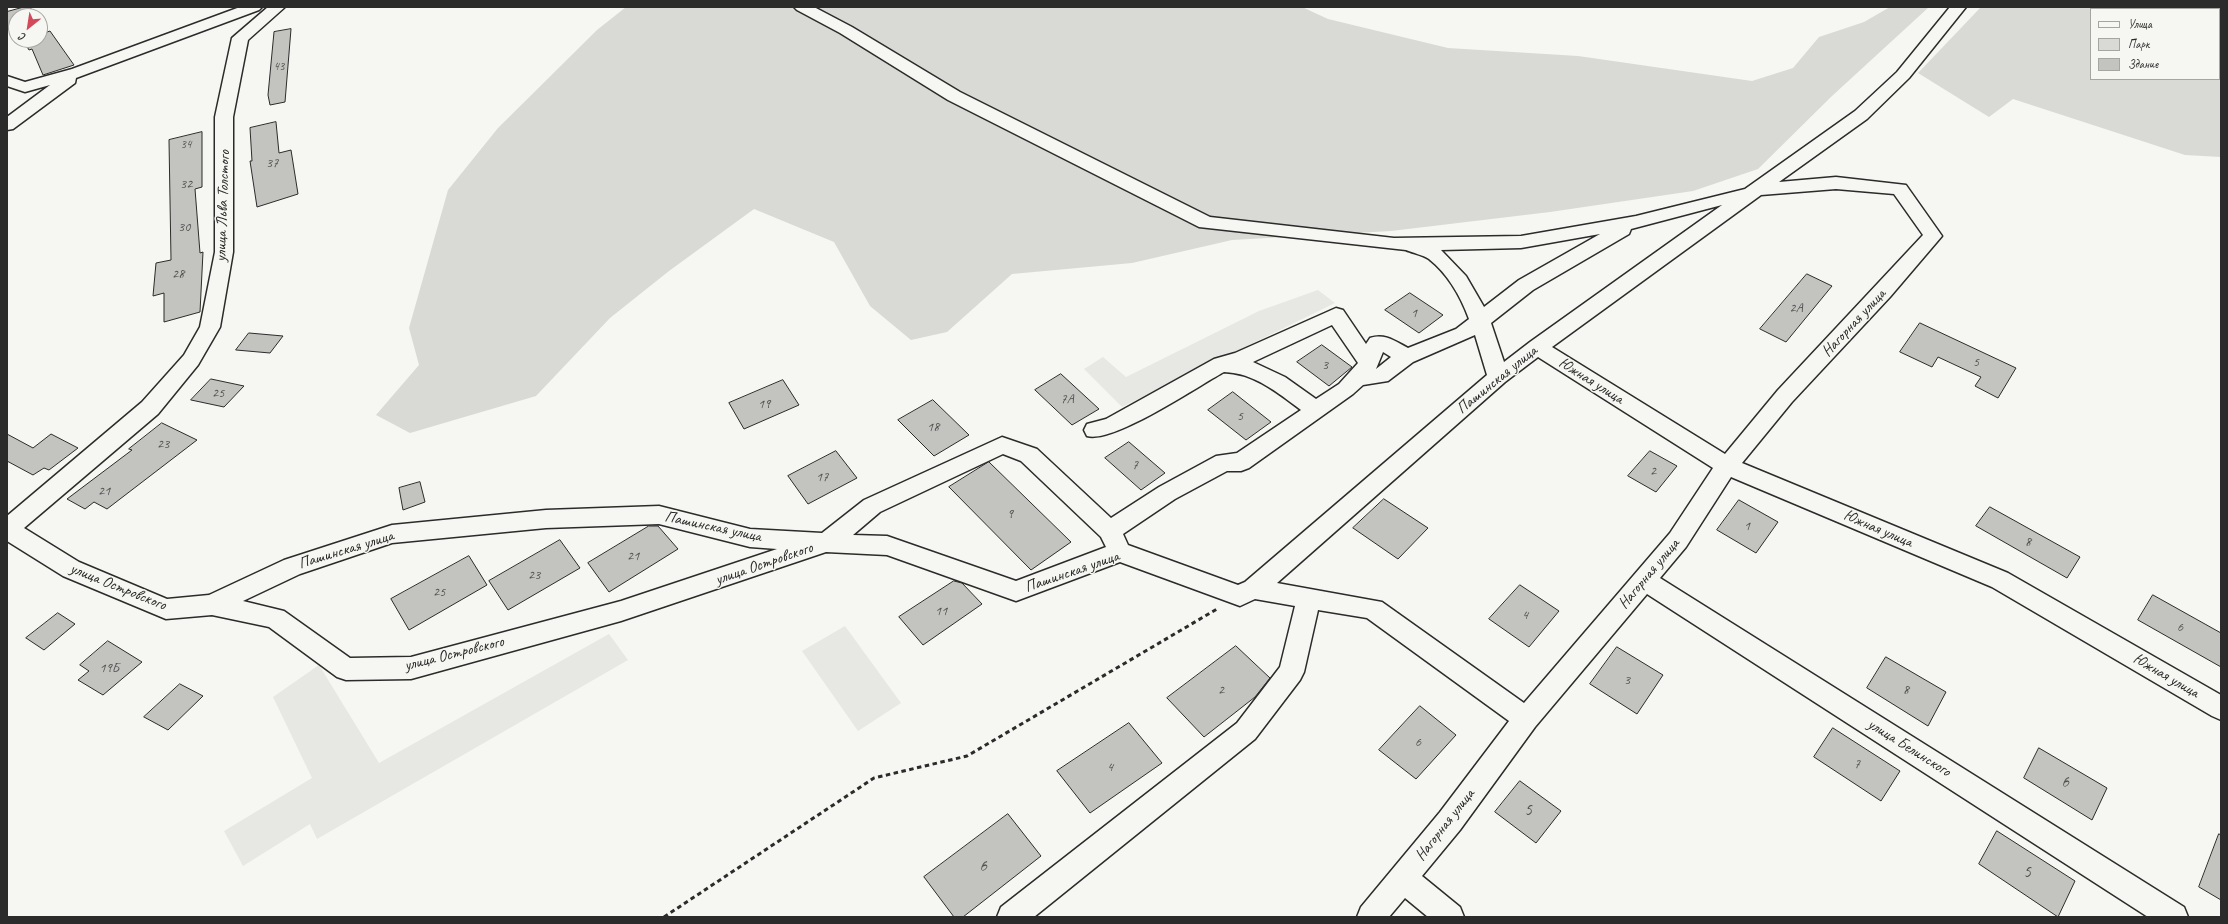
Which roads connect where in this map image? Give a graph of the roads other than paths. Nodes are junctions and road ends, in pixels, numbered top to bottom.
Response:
1 (254, 7) edge
2 (277, 7) edge
3 (802, 7) edge
4 (1958, 7) edge
5 (78, 72) junction
6 (7, 81) edge
7 (7, 126) edge
8 (1756, 190) junction
9 (1636, 222) junction
10 (1408, 244) junction
11 (1481, 320) junction
12 (1537, 347) junction
13 (1406, 357) junction
14 (1221, 364) junction
15 (1363, 371) junction
16 (1498, 377) junction
17 (1316, 410) junction
18 (1095, 430) dead end
19 (1727, 466) junction
20 (7, 529) edge
21 (1110, 531) junction
22 (827, 542) junction
23 (1120, 552) junction
24 (1644, 580) junction
25 (1246, 592) junction
26 (1309, 598) junction
27 (212, 605) junction
28 (2221, 708) edge
29 (1526, 719) junction
30 (1403, 878) junction
31 (1011, 917) edge
32 (1371, 917) edge
33 (1450, 917) edge
34 (2174, 917) edge

1 - 5 street
2 - 20 street, улица Льва Толстого
3 - 10 street
4 - 8 street, Пашинская улица
5 - 6 street
5 - 7 street
8 - 9 street
8 - 12 street, Пашинская улица
8 - 19 street, Нагорная улица
9 - 10 street
9 - 11 street
10 - 11 street
11 - 13 street
11 - 16 street
12 - 16 street, Пашинская улица
12 - 19 street, Южная улица
13 - 15 street
13 - 15 street
14 - 15 street
14 - 17 street
14 - 18 street
15 - 17 street
16 - 25 street, Пашинская улица
17 - 21 street
19 - 24 street, Нагорная улица
19 - 28 street, Южная улица
20 - 27 street, улица Островского
21 - 22 street
21 - 23 street
22 - 23 street, Пашинская улица
22 - 27 street, Пашинская улица
22 - 27 street, улица Островского
23 - 25 street, Пашинская улица
24 - 29 street, Нагорная улица
24 - 34 street, улица Белинского
25 - 26 street, Пашинская улица
26 - 29 street, Пашинская улица
26 - 31 street
29 - 30 street, Нагорная улица
30 - 32 street, Нагорная улица
30 - 33 street

